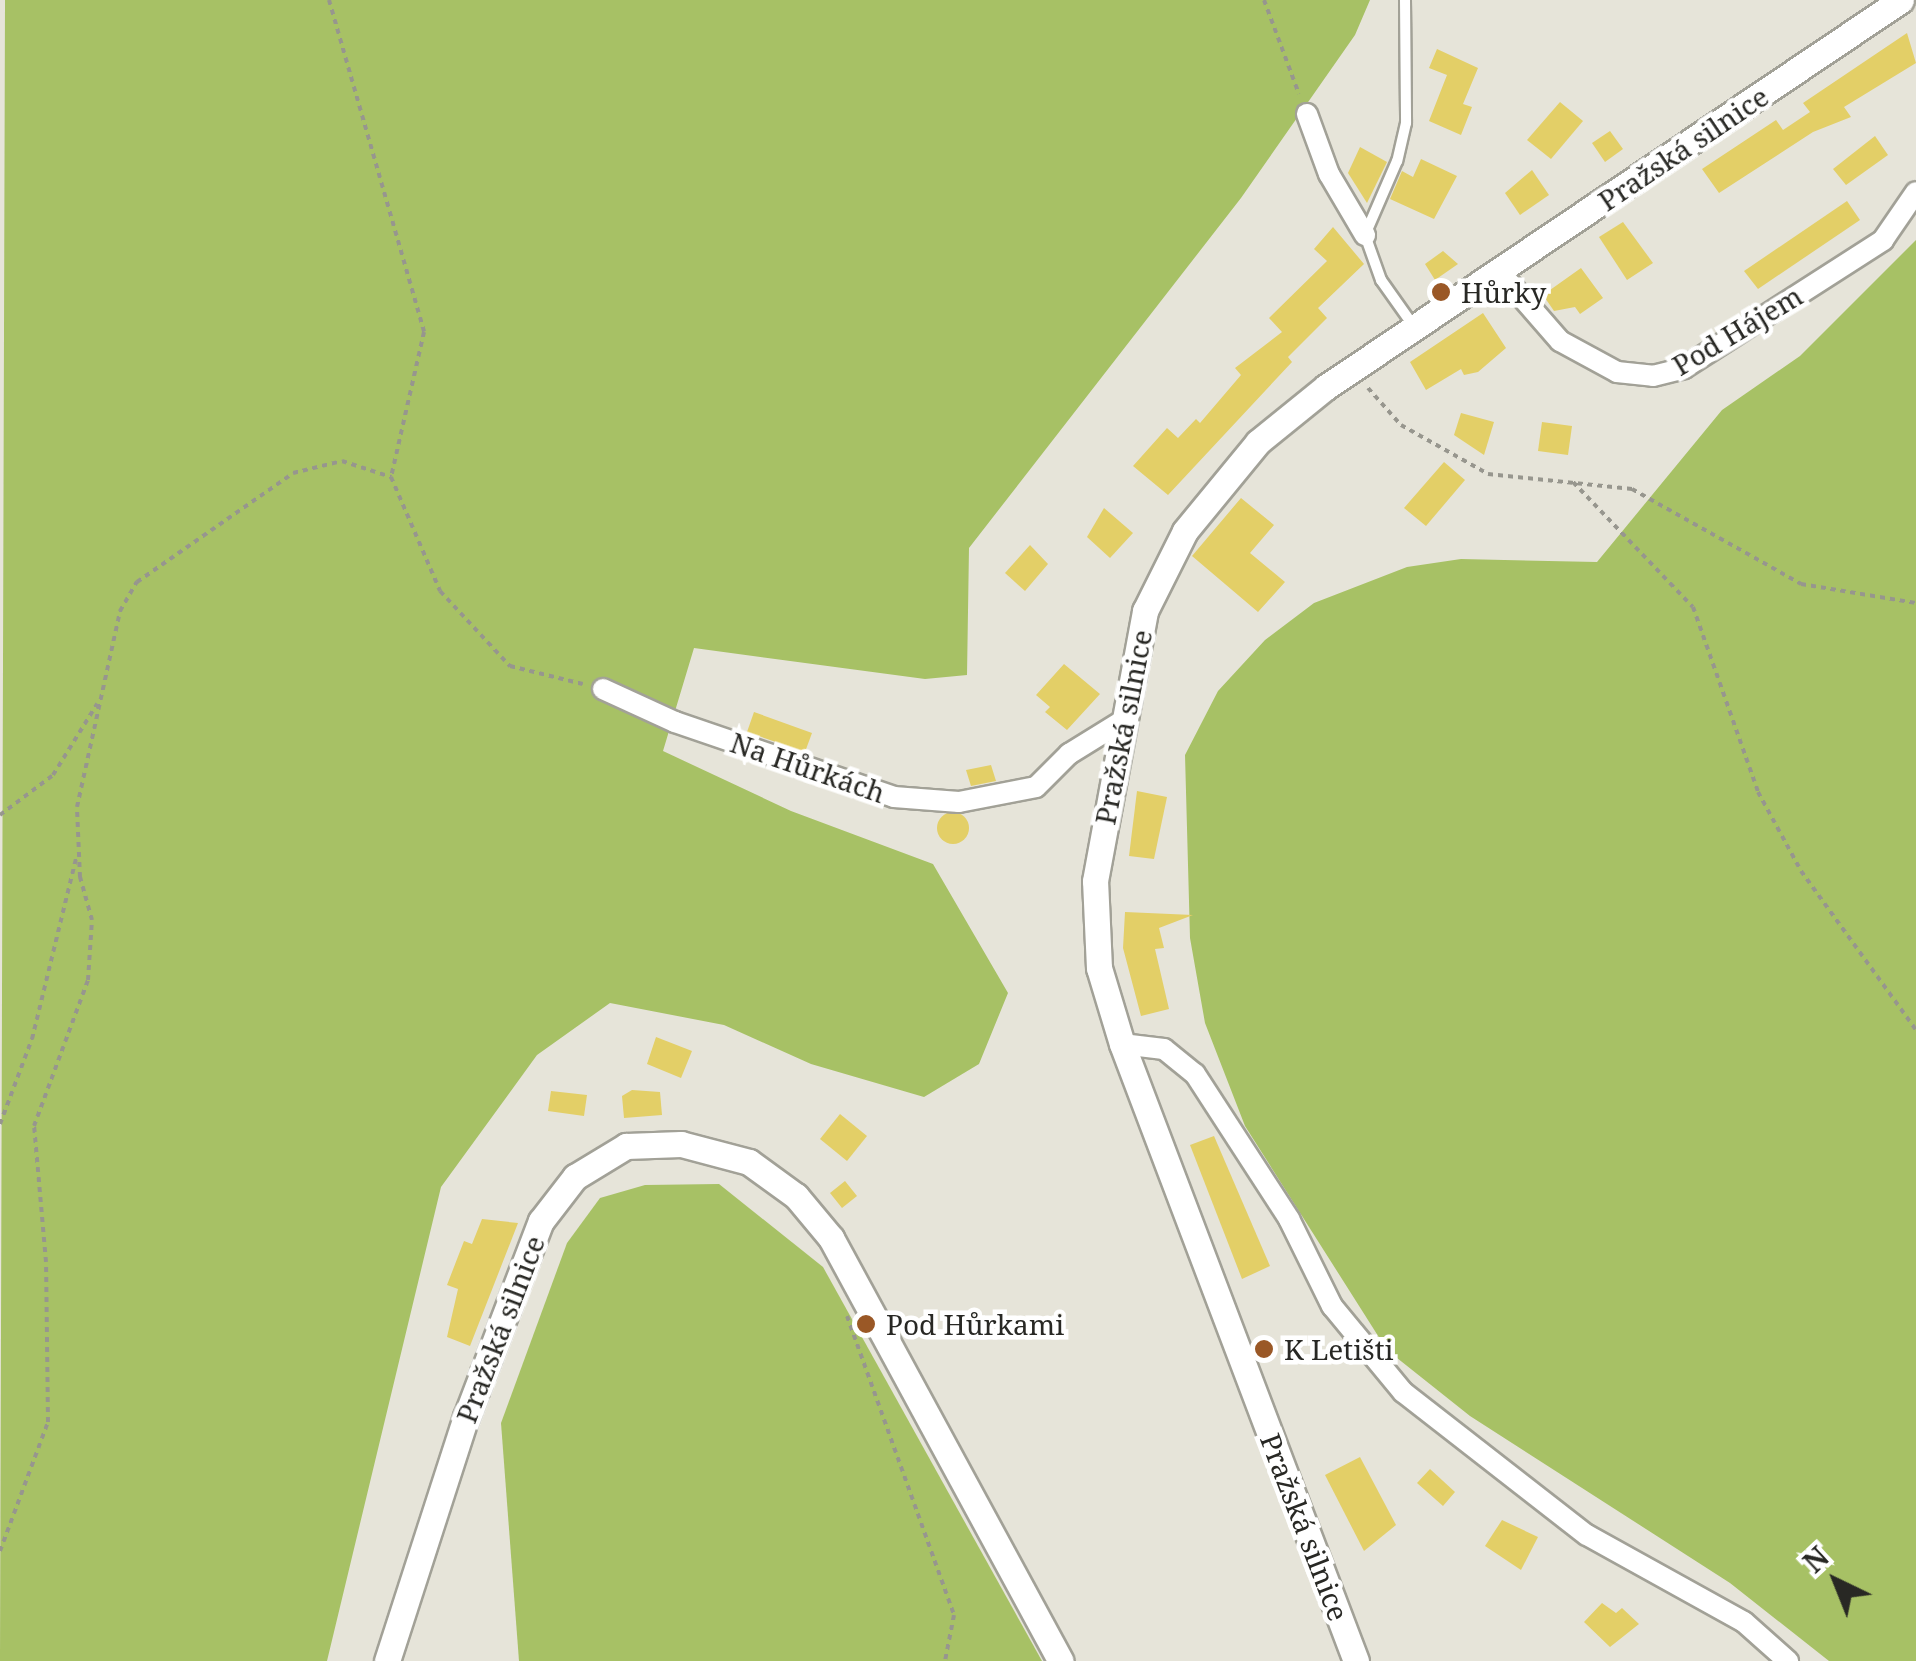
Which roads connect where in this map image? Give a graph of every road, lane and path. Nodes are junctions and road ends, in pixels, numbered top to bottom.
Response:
1 (328, 0) edge
2 (1264, 0) edge
3 (1405, 0) edge
4 (1901, 0) edge
5 (1306, 114) joint
6 (1916, 192) edge
7 (1366, 235) junction
8 (1499, 271) junction
9 (1415, 328) junction
10 (1352, 370) junction
11 (391, 476) junction
12 (1574, 482) junction
13 (1916, 603) edge
14 (603, 689) joint
15 (101, 698) junction
16 (1119, 723) junction
17 (0, 816) edge
18 (78, 849) junction
19 (1916, 1030) edge
20 (1122, 1044) junction
21 (0, 1124) edge
22 (846, 1302) dead end
23 (0, 1552) edge
24 (387, 1661) edge
25 (945, 1661) edge
26 (1061, 1661) edge
27 (1356, 1661) edge
28 (1788, 1661) edge

1 - 11 path
2 - 5 path
3 - 7 lane
4 - 8 street, Pražská silnice
5 - 7 street
6 - 8 street, Pod Hájem
7 - 9 lane
8 - 9 street, Pražská silnice
9 - 10 street, Pražská silnice
10 - 12 path
10 - 16 street, Pražská silnice
11 - 14 path
11 - 15 path
12 - 13 path
12 - 19 path
14 - 16 street, Na Hůrkách
15 - 17 path
15 - 18 path
16 - 20 street, Pražská silnice
18 - 21 path
18 - 23 path
20 - 27 street, Pražská silnice
20 - 28 street
22 - 25 path
24 - 26 street, Pražská silnice

